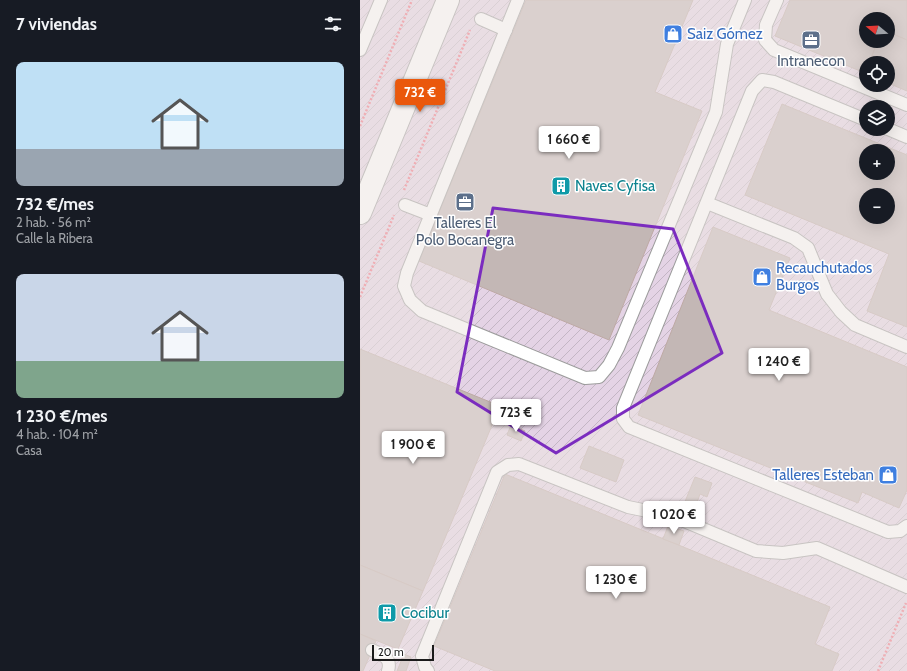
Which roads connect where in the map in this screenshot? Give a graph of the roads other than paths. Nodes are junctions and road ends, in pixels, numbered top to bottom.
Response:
1 (381, 0) edge
2 (448, 0) edge
3 (518, 0) edge
4 (745, 0) edge
5 (776, 0) edge
6 (477, 22) road end
7 (506, 30) junction
8 (360, 50) edge
9 (907, 105) edge
10 (859, 117) edge
11 (895, 132) edge
12 (907, 137) edge
13 (401, 203) road end
14 (707, 203) junction
15 (360, 213) edge
16 (431, 215) junction
17 (907, 346) edge
18 (907, 526) edge
19 (907, 587) edge
20 (372, 650) dead end
21 (388, 671) edge
22 (428, 671) edge

1 - 8 lane
2 - 15 street
3 - 7 lane
4 - 16 lane
5 - 9 lane
6 - 7 lane
7 - 16 lane
10 - 14 lane
11 - 12 lane
13 - 16 lane
14 - 17 lane
14 - 18 lane
19 - 22 lane
20 - 21 lane

